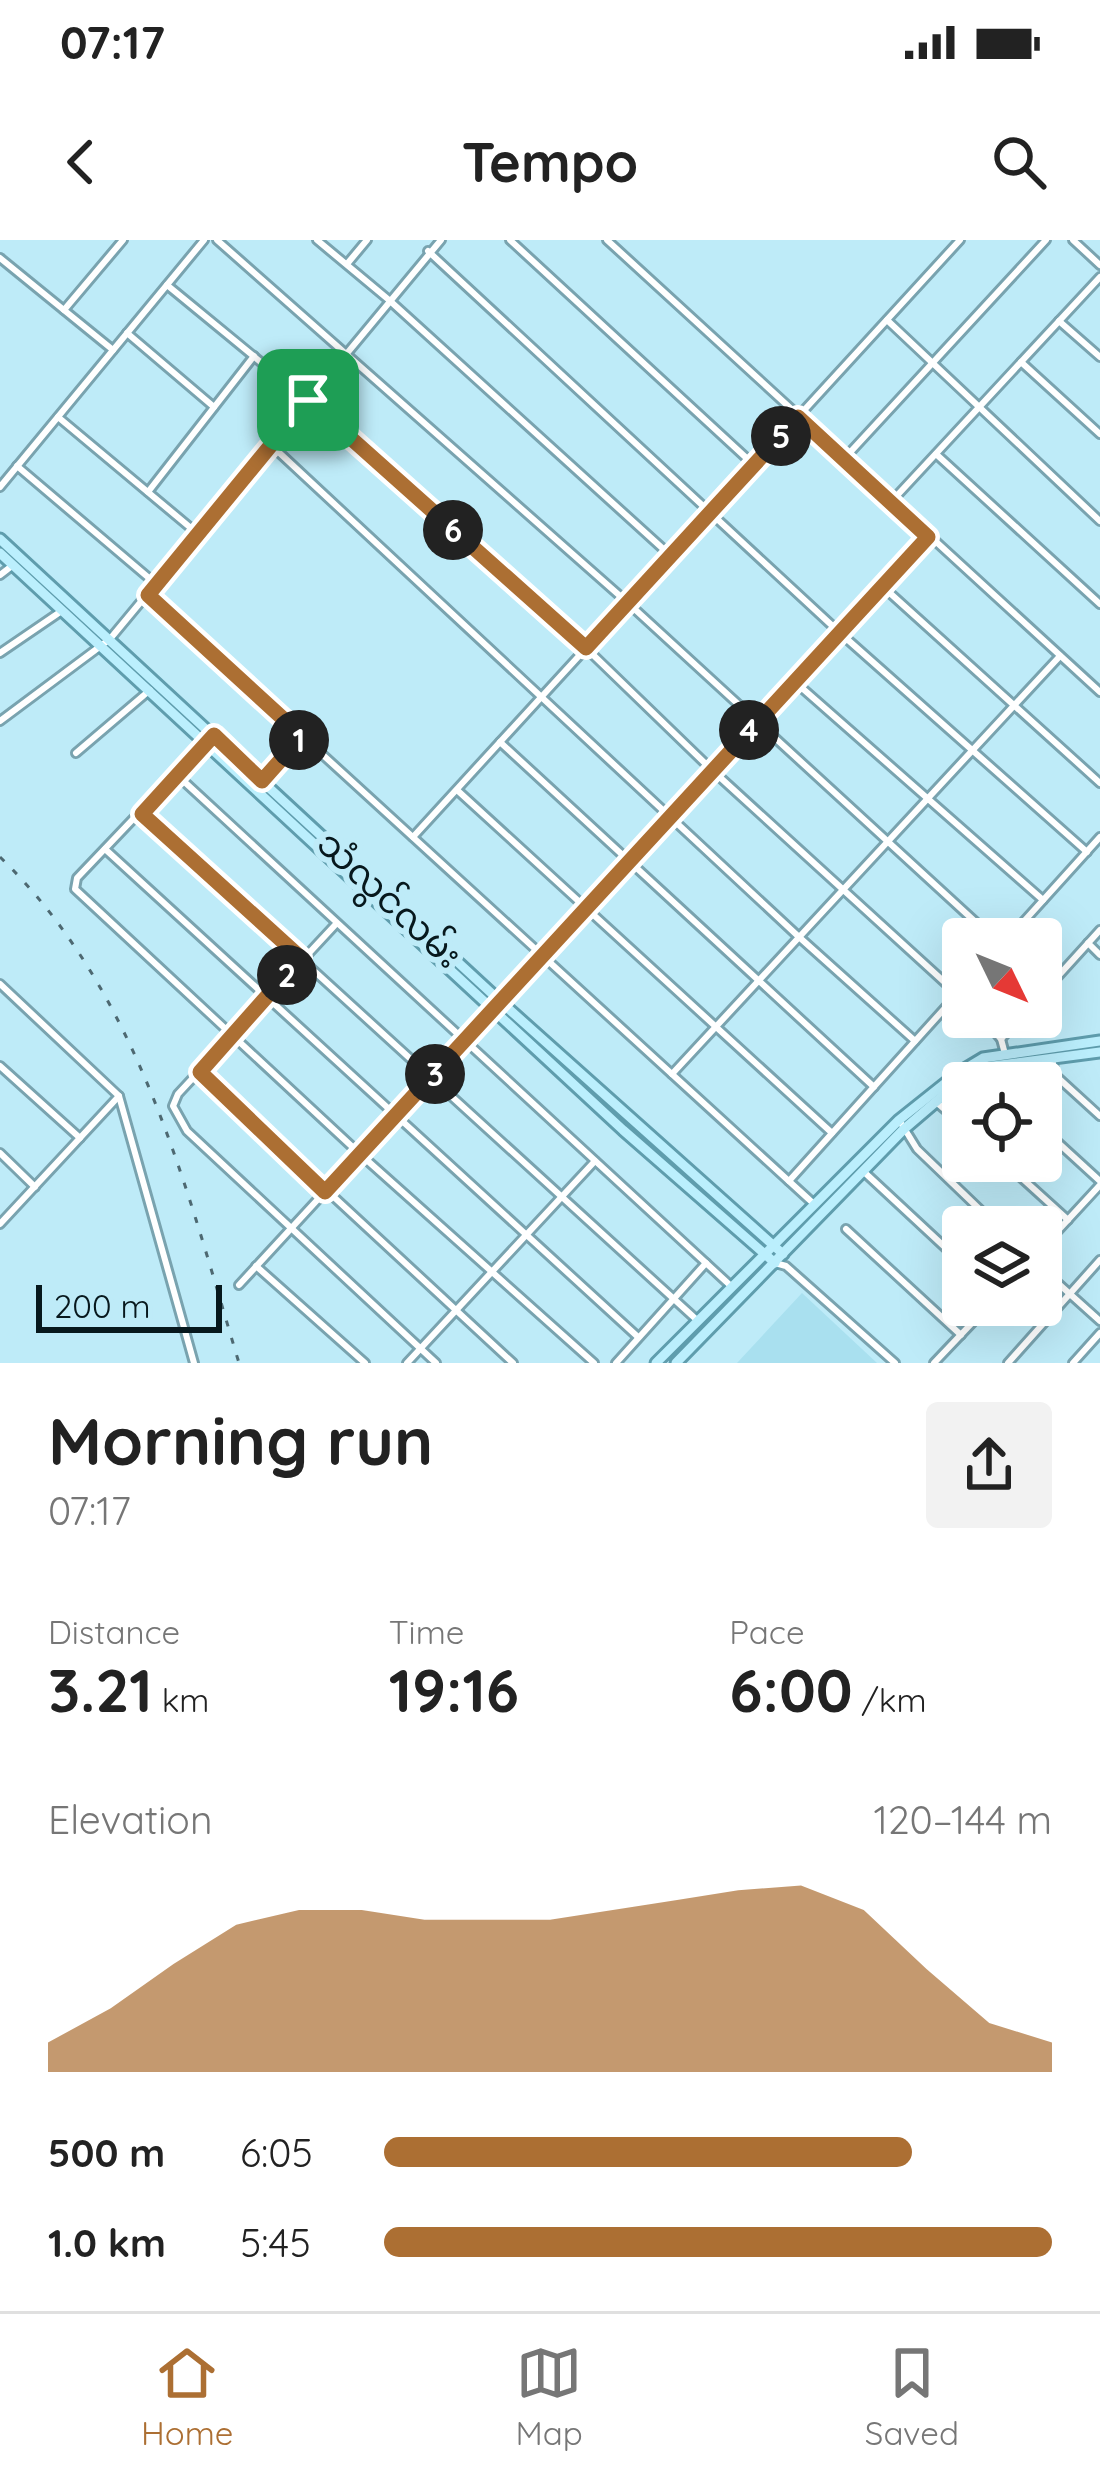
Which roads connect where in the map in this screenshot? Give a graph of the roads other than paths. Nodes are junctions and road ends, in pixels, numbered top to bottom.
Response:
1 (123, 240) edge
2 (204, 240) edge
3 (218, 240) edge
4 (317, 240) edge
5 (367, 240) edge
6 (441, 240) edge
7 (510, 240) edge
8 (607, 240) edge
9 (960, 240) edge
10 (1046, 240) edge
11 (1073, 240) edge
12 (428, 251) junction
13 (0, 258) edge
14 (346, 264) junction
15 (1100, 265) edge
16 (1100, 277) edge
17 (167, 285) junction
18 (389, 300) junction
19 (64, 310) junction
20 (887, 320) junction
21 (1059, 321) junction
22 (128, 333) junction
23 (113, 350) junction
24 (347, 352) junction
25 (254, 356) junction
26 (1100, 357) edge
27 (1021, 362) junction
28 (932, 364) junction
29 (308, 400) junction
30 (214, 407) junction
31 (978, 407) junction
32 (58, 417) junction
33 (798, 417) junction
34 (1100, 434) edge
35 (272, 445) junction
36 (935, 454) junction
37 (843, 460) junction
38 (754, 465) junction
39 (17, 466) junction
40 (0, 487) edge
41 (148, 492) junction
42 (891, 502) junction
43 (712, 511) junction
44 (1100, 520) edge
45 (198, 535) junction
46 (928, 537) junction
47 (0, 539) edge
48 (0, 553) edge
49 (670, 556) junction
50 (13, 565) junction
51 (0, 575) edge
52 (157, 585) junction
53 (881, 585) junction
54 (148, 595) junction
55 (628, 603) junction
56 (1100, 604) edge
57 (63, 610) junction
58 (839, 632) junction
59 (106, 642) junction
60 (586, 648) junction
61 (0, 653) edge
62 (1060, 656) junction
63 (794, 680) junction
64 (150, 690) junction
65 (1100, 692) edge
66 (543, 696) junction
67 (1015, 705) junction
68 (758, 721) junction
69 (0, 722) edge
70 (302, 736) junction
71 (210, 739) junction
72 (500, 742) junction
73 (973, 750) junction
74 (76, 753) dead end
75 (712, 770) junction
76 (177, 775) junction
77 (262, 781) junction
78 (1100, 783) edge
79 (457, 790) junction
80 (929, 797) junction
81 (142, 814) junction
82 (671, 815) junction
83 (413, 837) junction
84 (1100, 837) edge
85 (888, 841) junction
86 (105, 849) junction
87 (1087, 851) junction
88 (628, 862) junction
89 (842, 890) junction
90 (1043, 900) junction
91 (586, 908) junction
92 (971, 918) edge
93 (1026, 918) edge
94 (337, 923) junction
95 (1100, 930) edge
96 (799, 937) junction
97 (1088, 943) junction
98 (1100, 955) edge
99 (543, 956) junction
100 (301, 958) junction
101 (1062, 972) edge
102 (942, 977) edge
103 (758, 981) junction
104 (0, 984) edge
105 (267, 996) junction
106 (497, 1007) junction
107 (942, 1013) edge
108 (717, 1025) junction
109 (232, 1036) junction
110 (1001, 1039) edge
111 (465, 1041) junction
112 (915, 1041) junction
113 (1100, 1041) edge
114 (1100, 1052) edge
115 (1005, 1054) junction
116 (1052, 1058) junction
117 (1022, 1062) edge
118 (0, 1066) edge
119 (200, 1072) junction
120 (671, 1074) junction
121 (431, 1078) junction
122 (874, 1087) junction
123 (119, 1096) junction
124 (942, 1098) edge
125 (936, 1102) junction
126 (942, 1107) edge
127 (398, 1114) junction
128 (1100, 1116) edge
129 (901, 1125) junction
130 (832, 1133) junction
131 (80, 1138) junction
132 (1062, 1147) edge
133 (0, 1153) edge
134 (360, 1154) junction
135 (595, 1161) junction
136 (863, 1171) junction
137 (788, 1181) junction
138 (1026, 1182) edge
139 (1100, 1183) edge
140 (35, 1186) junction
141 (325, 1192) junction
142 (560, 1196) junction
143 (814, 1204) junction
144 (976, 1206) edge
145 (1068, 1220) junction
146 (0, 1224) edge
147 (1062, 1226) edge
148 (846, 1229) dead end
149 (290, 1230) junction
150 (526, 1233) junction
151 (774, 1244) junction
152 (942, 1244) edge
153 (765, 1254) junction
154 (1100, 1260) edge
155 (781, 1261) junction
156 (706, 1263) junction
157 (256, 1266) junction
158 (490, 1271) junction
159 (239, 1286) dead end
160 (732, 1287) junction
161 (1062, 1288) edge
162 (1069, 1294) junction
163 (673, 1299) junction
164 (456, 1311) junction
165 (1100, 1321) edge
166 (698, 1322) junction
167 (969, 1326) edge
168 (1100, 1333) edge
169 (961, 1335) junction
170 (638, 1337) junction
171 (420, 1349) junction
172 (194, 1363) edge
173 (365, 1363) edge
174 (407, 1363) edge
175 (436, 1363) edge
176 (513, 1363) edge
177 (594, 1363) edge
178 (616, 1363) edge
179 (656, 1363) edge
180 (676, 1363) edge
181 (895, 1363) edge
182 (934, 1363) edge
183 (1008, 1363) edge
184 (1073, 1363) edge

1 - 19 street
2 - 17 street
3 - 24 street
4 - 14 street
5 - 14 street
6 - 12 street
7 - 38 street
8 - 33 street
9 - 20 street
10 - 28 street
11 - 15 street
12 - 18 street
12 - 43 street
13 - 19 street
14 - 18 street
16 - 21 street
17 - 22 street
17 - 25 street
18 - 24 street
18 - 49 street
19 - 23 street
20 - 28 street
20 - 33 street
21 - 26 street
21 - 27 street
22 - 23 street
22 - 30 street
23 - 32 street
24 - 29 street
24 - 55 street
25 - 29 street
25 - 30 street
27 - 31 street
27 - 34 street
28 - 31 street
28 - 37 street
29 - 35 street
29 - 60 street
30 - 41 street
31 - 36 street
31 - 44 street
32 - 39 street
32 - 41 street
33 - 37 street
33 - 38 street
35 - 45 street
35 - 66 street
36 - 42 street
36 - 56 street
37 - 42 street
38 - 43 street
39 - 40 street
39 - 52 street
41 - 45 street
42 - 46 street
43 - 49 street
43 - 58 street
45 - 52 street
46 - 53 street
46 - 62 street
47 - 59 main road, သံလွင်လမ်း
48 - 50 main road, သံလွင်လမ်း
49 - 55 street
50 - 51 street
50 - 57 main road, သံလွင်လမ်း
52 - 54 street
53 - 58 street
53 - 67 street
54 - 59 street
54 - 70 street
55 - 60 street
55 - 68 street
57 - 59 main road, သံလွင်လမ်း
57 - 61 street
58 - 63 street
58 - 73 street
59 - 64 main road, သံလွင်လမ်း
59 - 69 street
59 - 71 main road, သံလွင်လမ်း
60 - 66 street
60 - 75 street
62 - 65 street
62 - 67 street
63 - 68 street
63 - 80 street
64 - 71 main road, သံလွင်လမ်း
64 - 74 street
66 - 72 street
66 - 82 street
67 - 73 street
67 - 78 street
68 - 75 street
68 - 85 street
70 - 77 street
70 - 83 street
71 - 76 street
71 - 77 main road, သံလွင်လမ်း
71 - 106 main road, သံလွင်လမ်း
72 - 79 street
72 - 88 street
73 - 80 street
73 - 87 street
75 - 82 street
75 - 89 street
76 - 81 street
76 - 94 street
77 - 106 main road, သံလွင်လမ်း
79 - 83 street
79 - 91 street
80 - 85 street
80 - 90 street
81 - 86 street
81 - 100 street
82 - 88 street
82 - 96 street
83 - 99 street
84 - 87 street
85 - 89 street
85 - 92 street
86 - 105 street
86 - 109 street
87 - 90 street
88 - 91 street
88 - 103 street
89 - 96 street
89 - 102 street
90 - 93 street
91 - 99 street
91 - 108 street
94 - 100 street
94 - 111 street
95 - 97 street
96 - 103 street
96 - 112 street
97 - 98 street
97 - 101 street
99 - 106 street
99 - 120 street
100 - 105 street
100 - 121 street
103 - 108 street
103 - 122 street
104 - 123 street
105 - 109 street
105 - 127 street
106 - 111 street
106 - 151 main road, သံလွင်လမ်း
106 - 153 main road, သံလွင်လမ်း
107 - 112 street
108 - 120 street
108 - 130 street
109 - 119 street
109 - 134 street
110 - 115 street
111 - 121 street
111 - 135 street
112 - 122 street
113 - 115 main road
114 - 116 main road
115 - 129 main road
116 - 117 main road
116 - 128 street
118 - 131 street
119 - 141 street
119 - 149 street
120 - 137 street
121 - 127 street
121 - 142 street
122 - 130 street
123 - 131 street
123 - 172 street
124 - 125 main road
125 - 126 street
125 - 129 main road
127 - 134 street
127 - 150 street
129 - 136 main road
129 - 143 main road
129 - 144 street
130 - 137 street
131 - 140 street
132 - 139 street
133 - 140 street
134 - 141 street
134 - 158 street
135 - 142 street
135 - 156 street
136 - 152 street
136 - 155 main road
137 - 143 street
138 - 145 street
139 - 145 street
140 - 146 street
141 - 149 street
141 - 164 street
142 - 150 street
142 - 163 street
143 - 151 main road
145 - 147 street
148 - 169 street
149 - 157 street
149 - 171 street
150 - 158 street
150 - 170 street
151 - 153 main road
151 - 155 main road, သံလွင်လမ်း
153 - 155 main road, သံလွင်လမ်း
153 - 160 main road
154 - 162 street
155 - 180 main road
155 - 181 street
156 - 160 street
156 - 163 street
157 - 159 street
157 - 173 street
158 - 164 street
158 - 177 street
160 - 166 main road
161 - 162 street
162 - 165 street
162 - 183 street
163 - 166 street
163 - 170 street
164 - 171 street
164 - 176 street
166 - 179 main road
167 - 169 street
168 - 184 street
169 - 182 street
170 - 178 street
171 - 174 street
171 - 175 street

